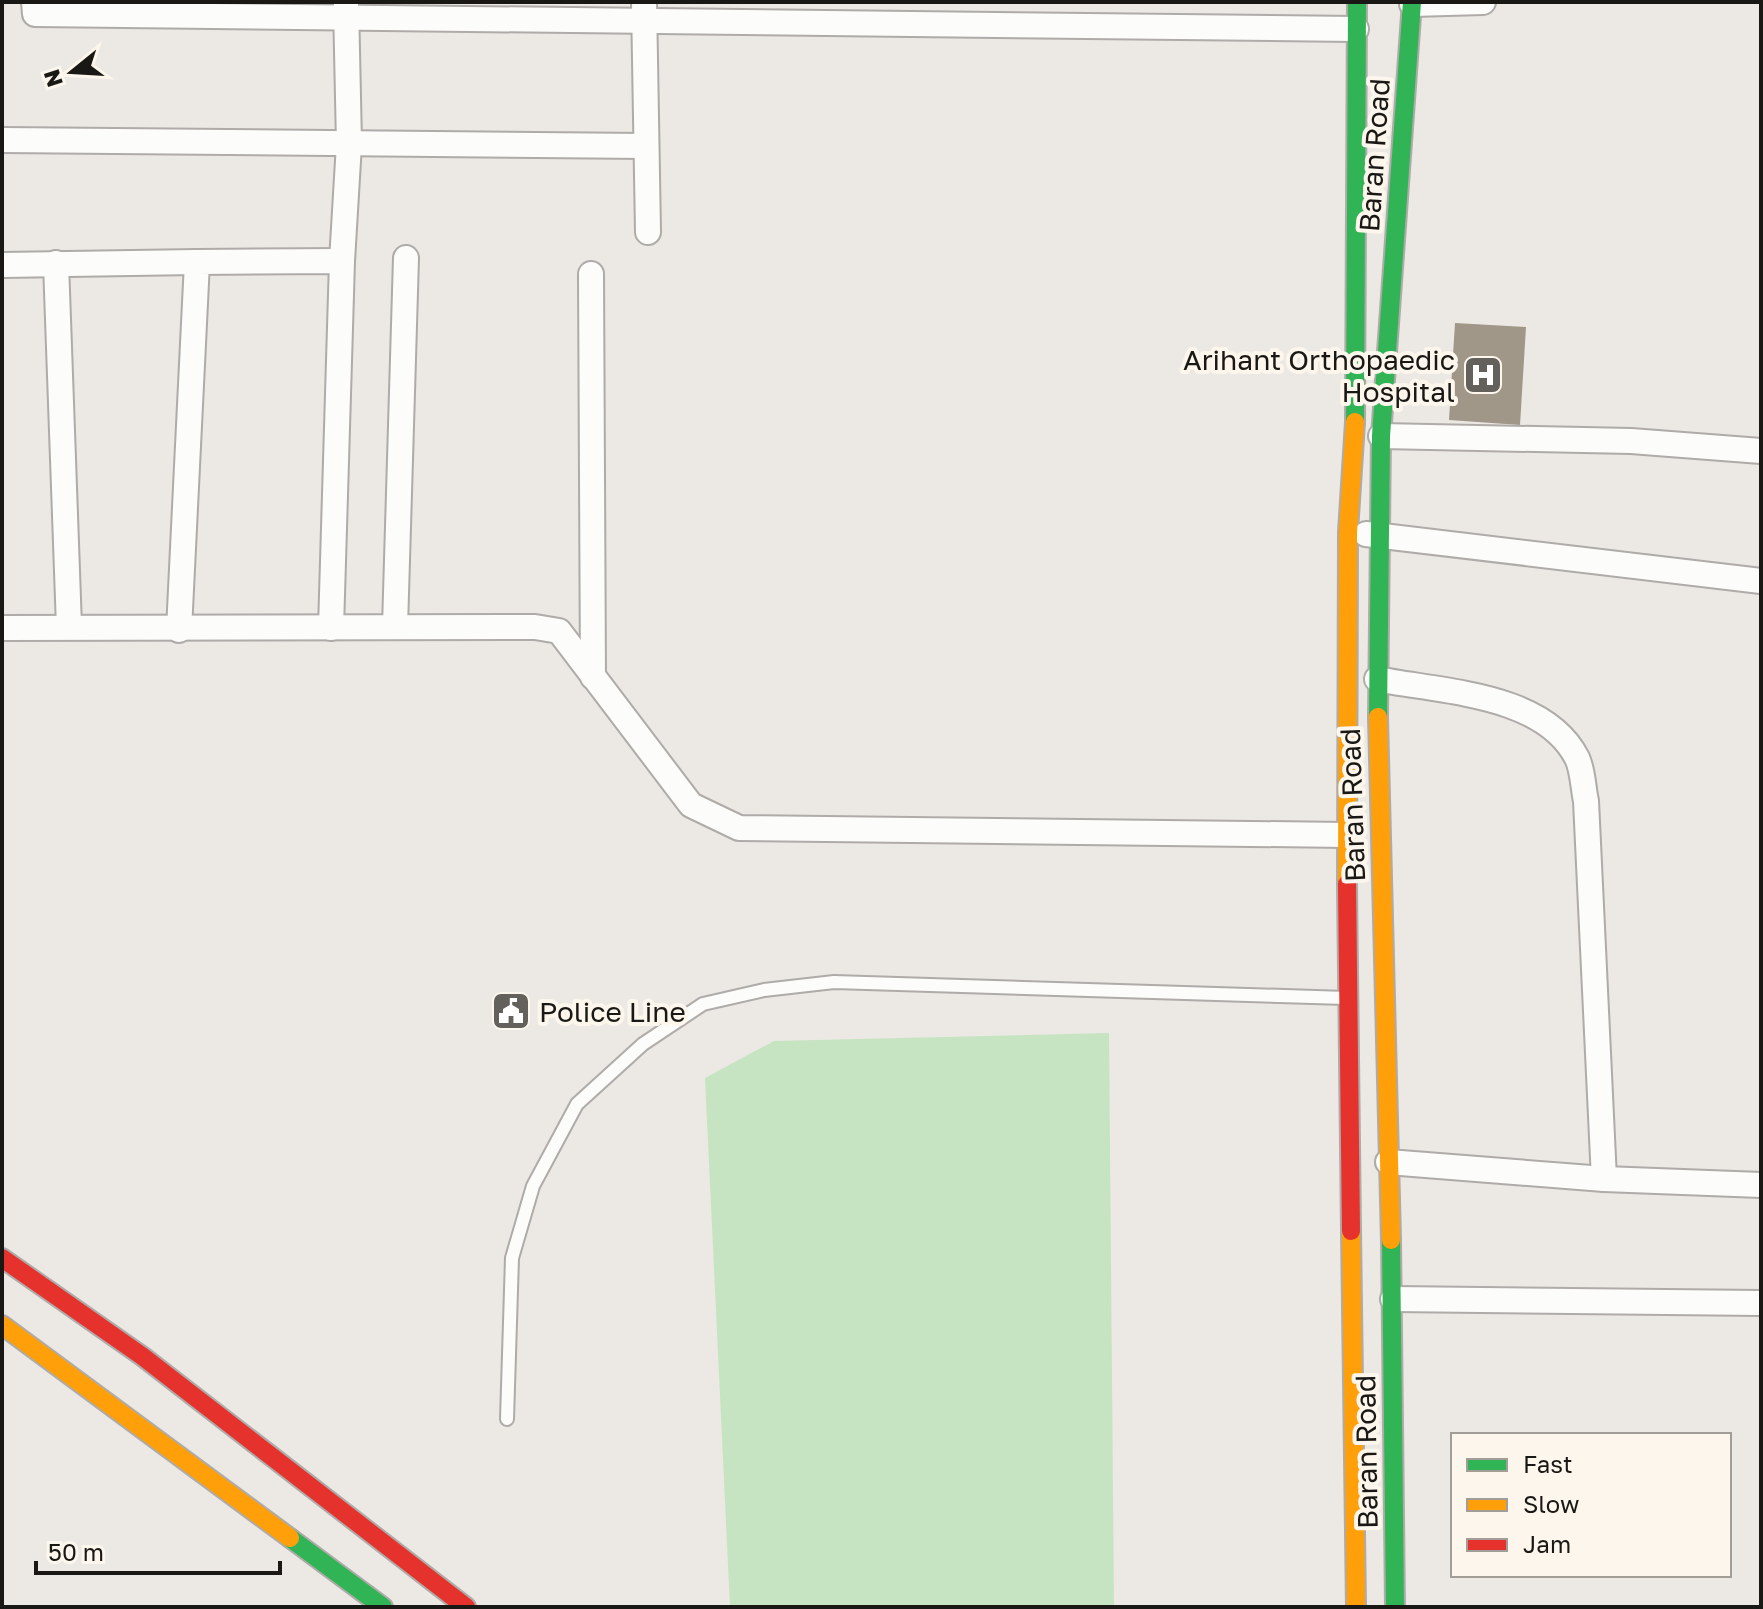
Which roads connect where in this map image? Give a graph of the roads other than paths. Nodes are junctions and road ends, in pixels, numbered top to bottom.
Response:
1 (34, 2) edge
2 (1357, 2) edge
3 (1483, 2) edge
4 (1412, 3) edge
5 (346, 10) edge
6 (644, 11) edge
7 (980, 13) edge
8 (1356, 29) junction
9 (2, 140) edge
10 (349, 144) junction
11 (646, 146) junction
12 (648, 232) dead end
13 (406, 258) dead end
14 (342, 261) junction
15 (197, 262) junction
16 (56, 263) junction
17 (2, 265) edge
18 (591, 274) dead end
19 (1381, 436) junction
20 (1761, 451) edge
21 (1348, 532) junction
22 (1381, 536) junction
23 (1761, 581) edge
24 (69, 627) junction
25 (395, 627) junction
26 (2, 628) edge
27 (331, 628) junction
28 (179, 630) junction
29 (593, 677) junction
30 (1377, 679) junction
31 (1346, 835) junction
32 (1349, 998) junction
33 (1388, 1162) junction
34 (1604, 1179) junction
35 (1761, 1185) edge
36 (2, 1258) edge
37 (1393, 1299) junction
38 (1761, 1303) edge
39 (2, 1325) edge
40 (507, 1419) dead end
41 (383, 1607) edge
42 (466, 1607) edge
43 (1356, 1607) edge
44 (1395, 1607) edge

1 - 5 street
2 - 8 main road, Baran Road
3 - 4 street
4 - 19 main road, Baran Road
5 - 6 street
5 - 10 street
6 - 7 street
6 - 11 street
7 - 8 street
8 - 21 main road, Baran Road
9 - 10 street
10 - 11 street
10 - 14 street
11 - 12 street
13 - 25 street
14 - 15 street
14 - 27 street
15 - 16 street
15 - 28 street
16 - 17 street
16 - 24 street
18 - 29 street
19 - 20 street
19 - 22 main road, Baran Road
21 - 22 street
21 - 31 main road, Baran Road
22 - 23 street
22 - 30 main road, Baran Road
24 - 26 street
24 - 28 street
25 - 27 street
25 - 29 street
27 - 28 street
29 - 31 street
30 - 33 main road, Baran Road
30 - 34 street
31 - 32 main road, Baran Road
32 - 40 lane
32 - 43 main road, Baran Road
33 - 34 street
33 - 37 main road, Baran Road
34 - 35 street
36 - 42 main road
37 - 38 street
37 - 44 main road, Baran Road
39 - 41 main road

